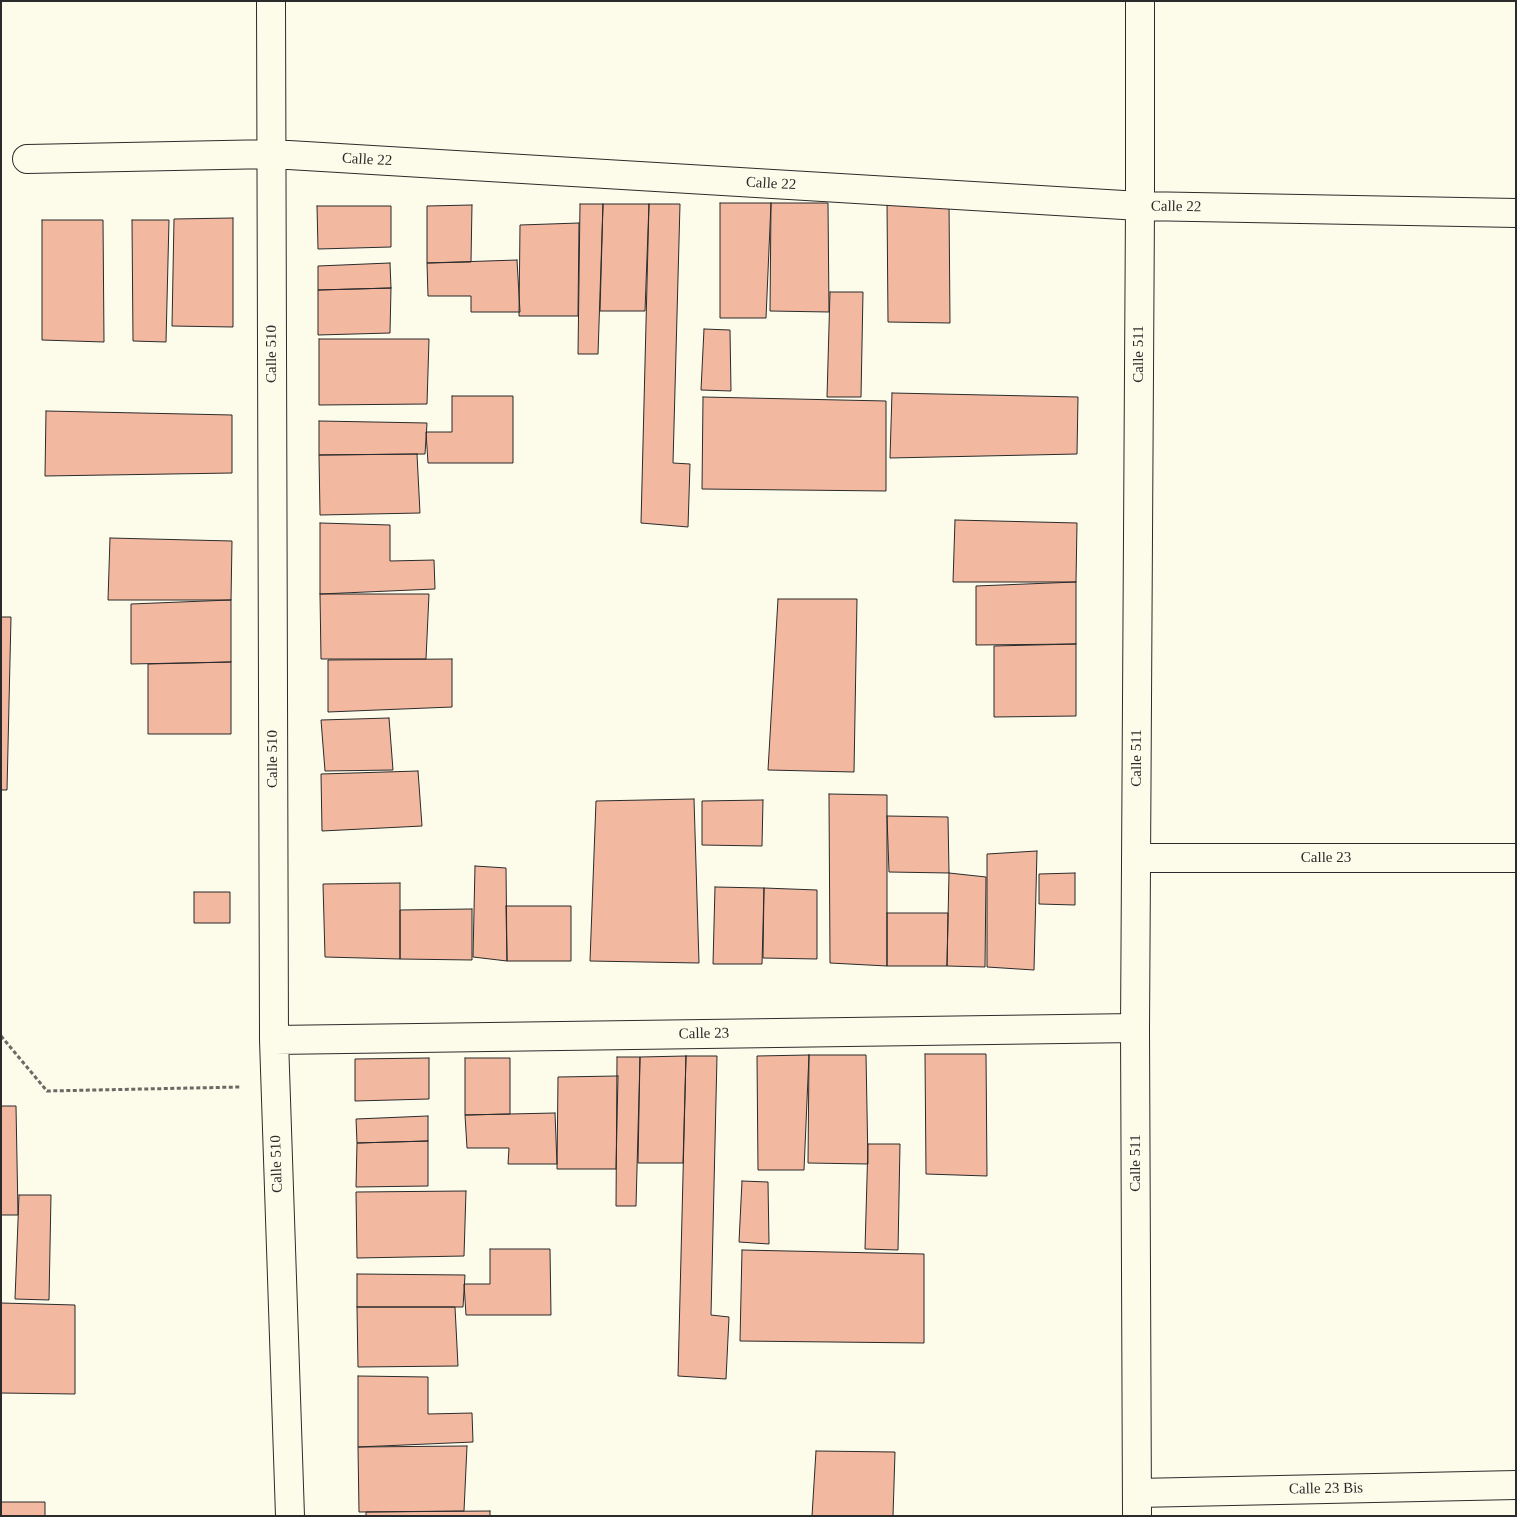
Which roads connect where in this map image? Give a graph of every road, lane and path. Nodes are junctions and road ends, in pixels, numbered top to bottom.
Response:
1 (272, 1) edge
2 (1140, 1) edge
3 (272, 154) junction
4 (28, 159) dead end
5 (1140, 206) junction
6 (1516, 213) edge
7 (1136, 858) junction
8 (1516, 858) edge
9 (1135, 1028) junction
10 (1, 1036) edge
11 (274, 1040) junction
12 (275, 1086) junction
13 (1516, 1485) edge
14 (1137, 1504) edge
15 (290, 1516) edge

1 - 3 street, Calle 510
2 - 5 street, Calle 511
3 - 4 street, Calle 22
3 - 5 street, Calle 22
3 - 11 street, Calle 510
5 - 6 street, Calle 22
5 - 7 street, Calle 511
7 - 8 street, Calle 23
7 - 9 street, Calle 511
9 - 11 street, Calle 23
9 - 14 street, Calle 511
10 - 12 path
11 - 12 street, Calle 510
12 - 15 street, Calle 510
13 - 14 street, Calle 23 Bis

